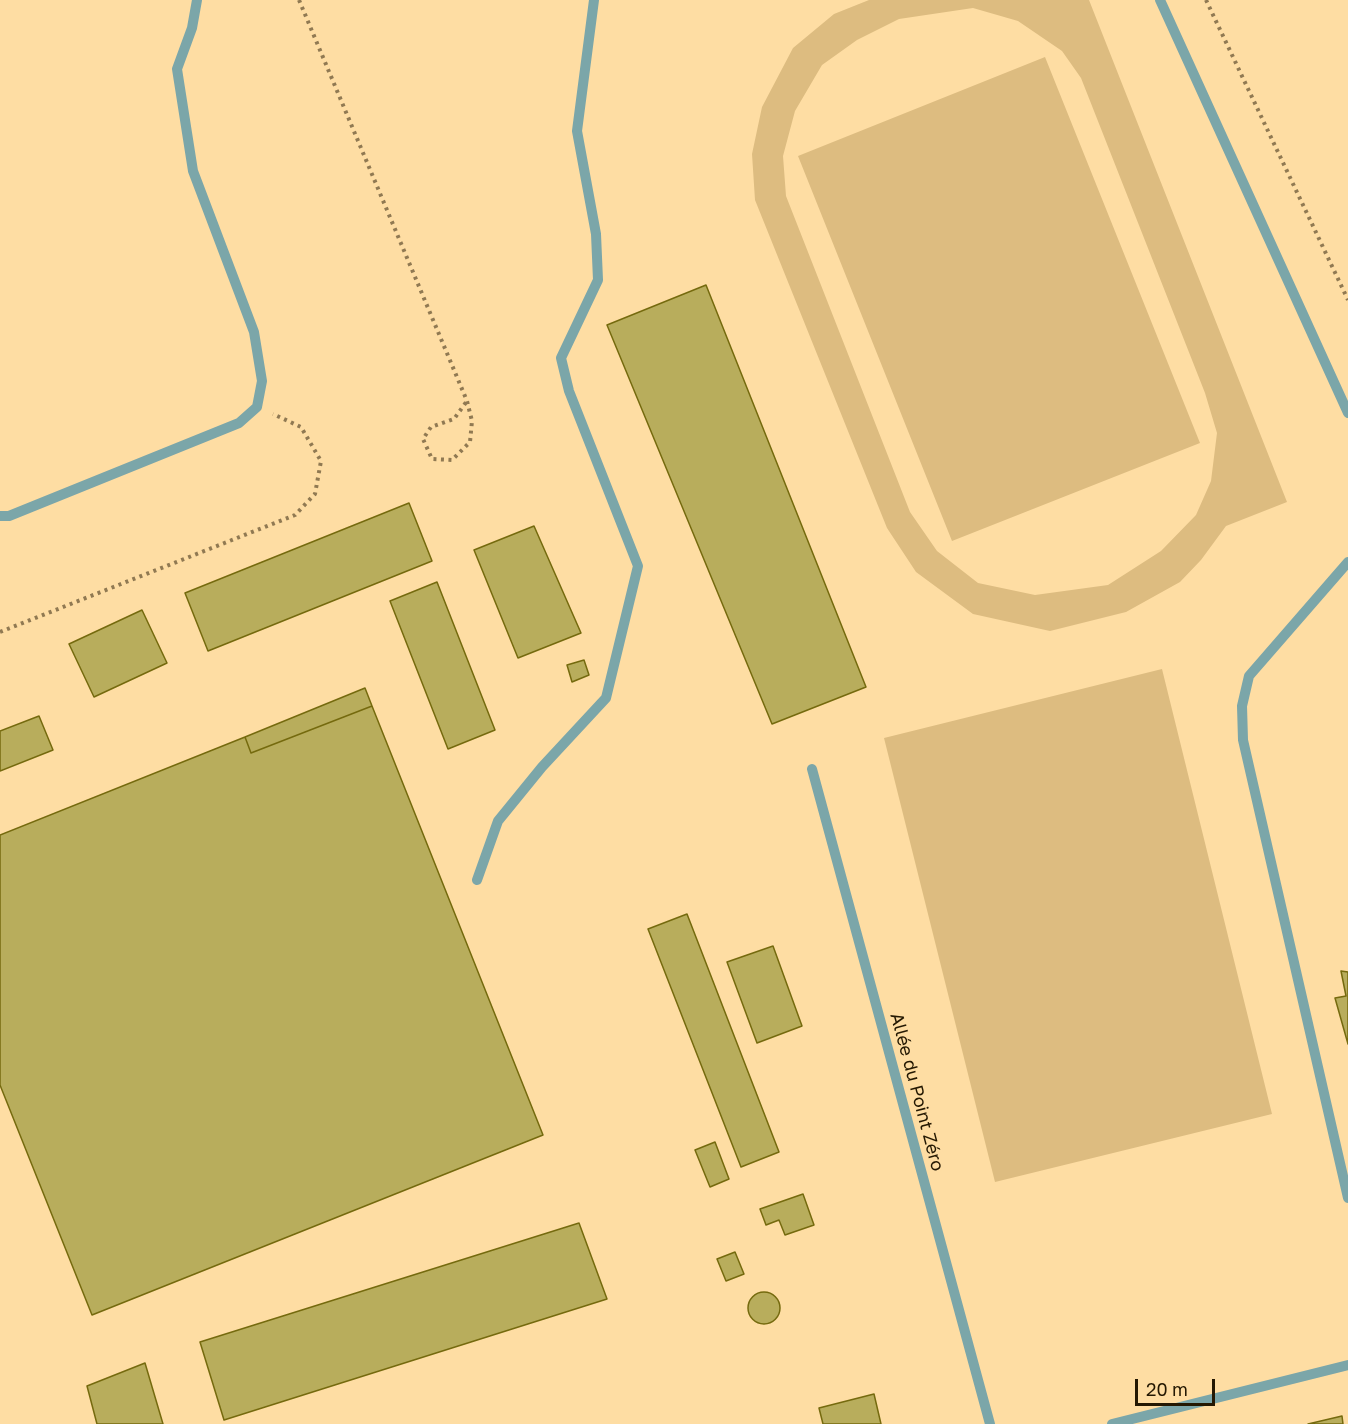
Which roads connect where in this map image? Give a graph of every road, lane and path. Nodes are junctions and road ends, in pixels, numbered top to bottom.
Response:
1 (197, 0) edge
2 (299, 0) edge
3 (594, 0) edge
4 (1161, 0) edge
5 (1206, 0) edge
6 (1348, 300) edge
7 (467, 401) junction
8 (257, 406) junction
9 (1348, 413) edge
10 (0, 516) edge
11 (1348, 562) edge
12 (0, 632) edge
13 (812, 769) dead end
14 (477, 880) dead end
15 (1348, 1198) edge
16 (1348, 1365) edge
17 (990, 1424) edge
18 (1112, 1424) edge

1 - 8 lane
2 - 7 path
3 - 14 lane
4 - 9 lane
5 - 6 path
7 - 7 path
8 - 10 lane
8 - 12 path
11 - 15 lane
13 - 17 lane, Allée du Point Zéro
16 - 18 lane

